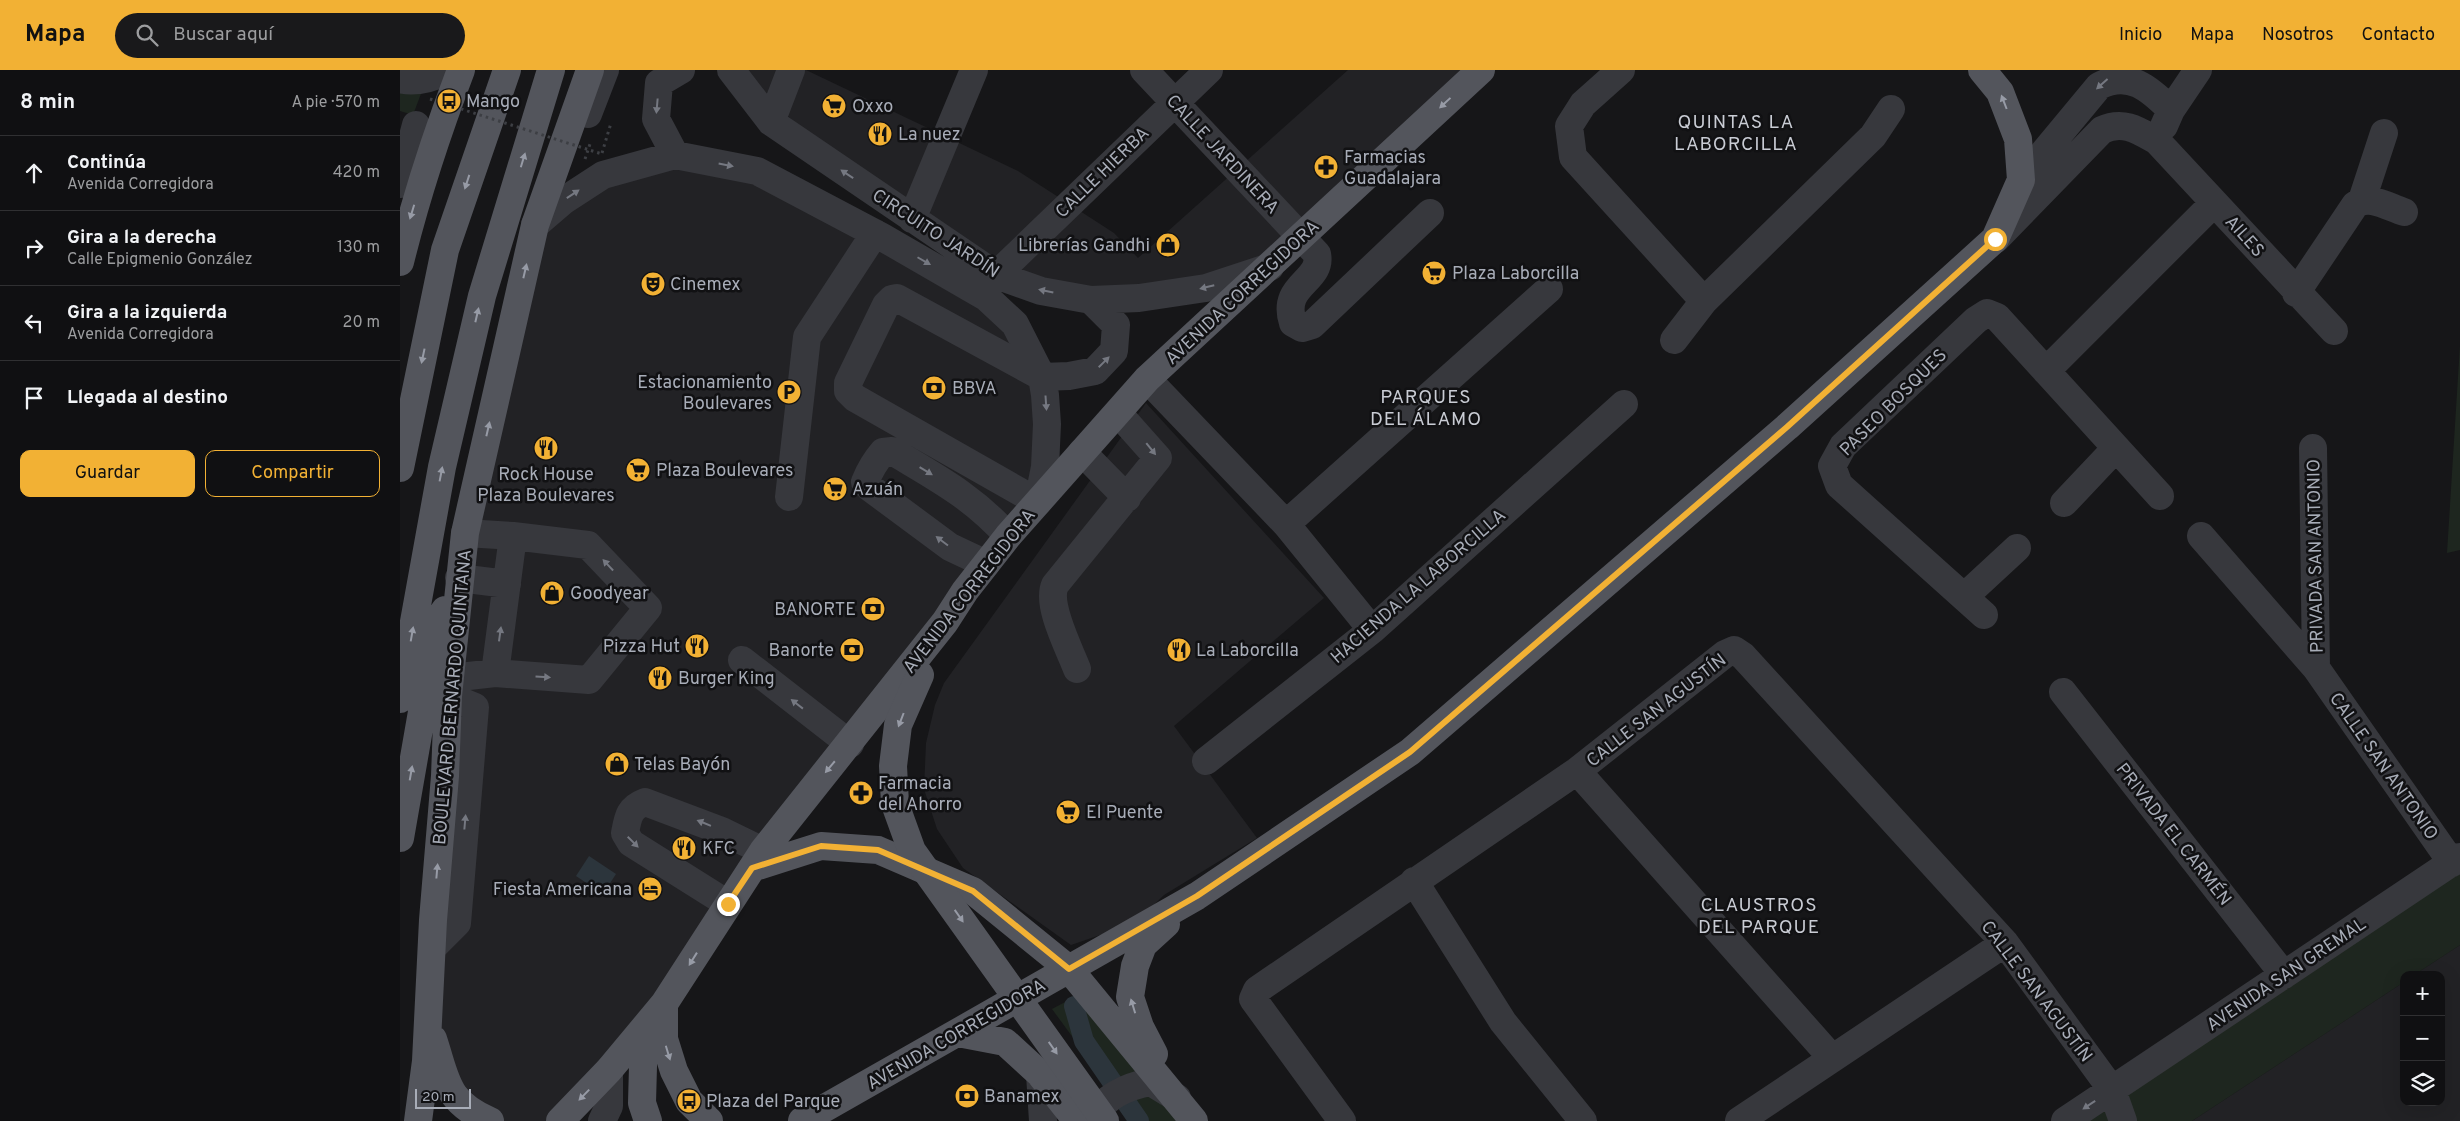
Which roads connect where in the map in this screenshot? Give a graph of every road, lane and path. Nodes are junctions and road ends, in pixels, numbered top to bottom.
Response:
1 (450, 70) edge
2 (461, 70) edge
3 (507, 70) edge
4 (551, 70) edge
5 (590, 70) edge
6 (605, 70) edge
7 (681, 70) edge
8 (731, 70) edge
9 (791, 70) edge
10 (974, 70) edge
11 (1144, 70) edge
12 (1209, 70) edge
13 (1481, 70) edge
14 (1621, 70) edge
15 (1982, 70) edge
16 (2198, 70) edge
17 (400, 79) edge
18 (430, 99) dead end
19 (1174, 103) junction
20 (1891, 109) dead end
21 (2171, 110) junction
22 (771, 122) junction
23 (408, 123) edge
24 (2384, 132) dead end
25 (2157, 141) junction
26 (432, 149) junction
27 (2044, 152) junction
28 (602, 154) dead end
29 (675, 155) junction
30 (556, 164) junction
31 (2058, 176) junction
32 (2021, 180) junction
33 (400, 184) edge
34 (2362, 200) junction
35 (2214, 203) junction
36 (2404, 212) dead end
37 (1430, 213) dead end
38 (912, 218) junction
39 (535, 225) junction
40 (878, 235) junction
41 (1301, 237) junction
42 (1995, 239) junction
43 (401, 258) edge
44 (1270, 267) junction
45 (996, 275) junction
46 (1549, 289) dead end
47 (2296, 293) junction
48 (1091, 300) junction
49 (1704, 301) junction
50 (2334, 331) dead end
51 (1674, 340) dead end
52 (2046, 372) junction
53 (1042, 377) junction
54 (1147, 380) junction
55 (1624, 404) dead end
56 (1118, 413) junction
57 (2116, 448) junction
58 (2313, 448) dead end
59 (1082, 452) junction
60 (400, 468) edge
61 (2160, 496) dead end
62 (789, 497) dead end
63 (1127, 498) junction
64 (1038, 502) junction
65 (2064, 503) dead end
66 (1286, 524) junction
67 (465, 533) junction
68 (513, 536) junction
69 (1008, 536) junction
70 (2201, 536) dead end
71 (2017, 548) dead end
72 (986, 564) junction
73 (459, 583) junction
74 (507, 584) junction
75 (1964, 597) junction
76 (1984, 615) dead end
77 (945, 622) junction
78 (1372, 630) junction
79 (742, 660) dead end
80 (2316, 668) junction
81 (1077, 669) dead end
82 (495, 673) junction
83 (920, 675) joint
84 (449, 687) junction
85 (2063, 692) dead end
86 (400, 699) edge
87 (850, 744) junction
88 (1206, 761) dead end
89 (1577, 771) junction
90 (400, 838) edge
91 (757, 860) junction
92 (2456, 860) edge
93 (1414, 881) junction
94 (1197, 896) junction
95 (728, 904) junction
96 (2005, 943) junction
97 (1069, 969) junction
98 (2284, 975) junction
99 (664, 1004) junction
100 (428, 1025) junction
101 (644, 1029) junction
102 (958, 1033) junction
103 (1832, 1058) junction
104 (426, 1061) junction
105 (609, 1070) junction
106 (1040, 1074) junction
107 (2112, 1090) junction
108 (1177, 1098) junction
109 (400, 1101) edge
110 (1116, 1101) edge
111 (418, 1121) edge
112 (490, 1121) edge
113 (560, 1121) edge
114 (602, 1121) edge
115 (648, 1121) edge
116 (710, 1121) edge
117 (802, 1121) edge
118 (1043, 1121) edge
119 (1077, 1121) edge
120 (1093, 1121) edge
121 (1194, 1121) edge
122 (1342, 1121) edge
123 (1583, 1121) edge
124 (1739, 1121) edge
125 (2065, 1121) edge
126 (2123, 1121) edge

1 - 17 street
2 - 26 main road
3 -> 60 main road
86 -> 4 main road, BOULEVARD BERNARDO QUINTANA
5 - 30 main road, BOULEVARD BERNARDO QUINTANA
6 - 30 street
7 -> 29 street
8 - 22 street, CIRCUITO JARDÍN
9 - 22 street
10 - 38 street
11 - 19 street, CALLE JARDINERA
12 - 19 street, CALLE HIERBA
13 -> 41 main road, AVENIDA CORREGIDORA
14 - 49 street
32 -> 15 main road, AVENIDA CORREGIDORA
16 - 21 street
18 - 28 path, bridge
19 - 41 street, CALLE JARDINERA
19 - 45 street, CALLE HIERBA
20 - 49 street
21 - 25 street
21 -> 27 street
38 -> 22 street, CIRCUITO JARDÍN
23 - 26 street
23 - 33 street
24 - 34 street
25 - 31 street, AILES
25 - 35 street, AILES
26 -> 43 main road
27 - 31 street
27 - 32 street
39 -> 29 street
29 -> 40 street, CIRCUITO JARDÍN
30 - 39 main road, BOULEVARD BERNARDO QUINTANA
31 - 42 street, AILES
32 - 42 main road, AVENIDA CORREGIDORA
34 - 36 street
34 - 47 street
35 - 47 street, AILES
35 - 52 street
37 - 41 street, CALLE JARDINERA
38 - 45 street, CIRCUITO JARDÍN
67 -> 39 main road, BOULEVARD BERNARDO QUINTANA
40 -> 53 street, CIRCUITO JARDÍN
40 - 62 street
41 - 44 main road, AVENIDA CORREGIDORA
42 - 94 main road, AVENIDA CORREGIDORA
44 -> 48 street, CIRCUITO JARDÍN
44 - 54 main road, AVENIDA CORREGIDORA
48 -> 45 street, CIRCUITO JARDÍN
46 - 66 street
47 - 50 street, AILES
53 -> 48 street
49 - 51 street
52 - 57 street, PASEO BOSQUES
52 - 75 street, PASEO BOSQUES
53 -> 64 street, CIRCUITO JARDÍN
53 - 64 street
54 - 56 main road, AVENIDA CORREGIDORA
54 - 66 street
55 - 78 street, HACIENDA LA LABORCILLA
56 - 59 main road, AVENIDA CORREGIDORA
56 -> 63 street
57 - 61 street, PASEO BOSQUES
57 - 65 street
58 - 80 street, PRIVADA SAN ANTONIO
59 - 63 street
59 - 64 main road, AVENIDA CORREGIDORA
63 - 81 street
64 - 69 main road, AVENIDA CORREGIDORA
66 - 78 street
67 - 68 street
67 - 73 main road, BOULEVARD BERNARDO QUINTANA
68 - 74 street
82 -> 68 street
69 - 72 main road, AVENIDA CORREGIDORA
72 -> 69 street
70 - 80 street, PRIVADA SAN ANTONIO
71 - 75 street
72 - 77 main road, AVENIDA CORREGIDORA
73 - 74 street
73 - 84 main road, BOULEVARD BERNARDO QUINTANA
90 -> 73 main road
82 -> 74 street
75 - 76 street, PASEO BOSQUES
77 - 83 street
77 - 87 main road, AVENIDA CORREGIDORA
78 - 88 street, HACIENDA LA LABORCILLA
87 -> 79 street
80 - 92 street, CALLE SAN ANTONIO
82 - 84 street
83 -> 110 main road, bridge
100 -> 84 main road, BOULEVARD BERNARDO QUINTANA
85 - 98 street, PRIVADA EL CARMÉN
87 -> 91 main road, AVENIDA CORREGIDORA
89 - 93 street, CALLE SAN AGUSTÍN
89 - 96 street, CALLE SAN AGUSTÍN
89 - 103 street
91 - 95 main road, AVENIDA CORREGIDORA
91 -> 95 street
91 - 97 main road
92 - 98 street, AVENIDA SAN GREMAL
93 - 122 street, CALLE SAN AGUSTÍN
93 - 123 street
94 - 97 main road, AVENIDA CORREGIDORA
108 -> 94 main road
95 -> 99 main road, AVENIDA CORREGIDORA
96 - 103 street
96 - 107 street, CALLE SAN AGUSTÍN
97 - 102 main road, AVENIDA CORREGIDORA
97 - 108 main road
98 - 107 street, AVENIDA SAN GREMAL
99 - 101 main road, AVENIDA CORREGIDORA
99 -> 116 main road
100 - 104 main road, BOULEVARD BERNARDO QUINTANA
100 - 112 main road
101 - 105 main road, AVENIDA CORREGIDORA
101 - 115 main road
102 - 106 main road
102 - 117 main road, AVENIDA CORREGIDORA
103 - 124 street
104 - 109 main road
104 - 111 main road, BOULEVARD BERNARDO QUINTANA
105 -> 113 main road, AVENIDA CORREGIDORA
105 - 114 street
106 - 118 street
106 - 119 main road
107 -> 125 street, AVENIDA SAN GREMAL
107 - 126 street
108 - 110 street
108 - 121 main road
110 - 120 street

